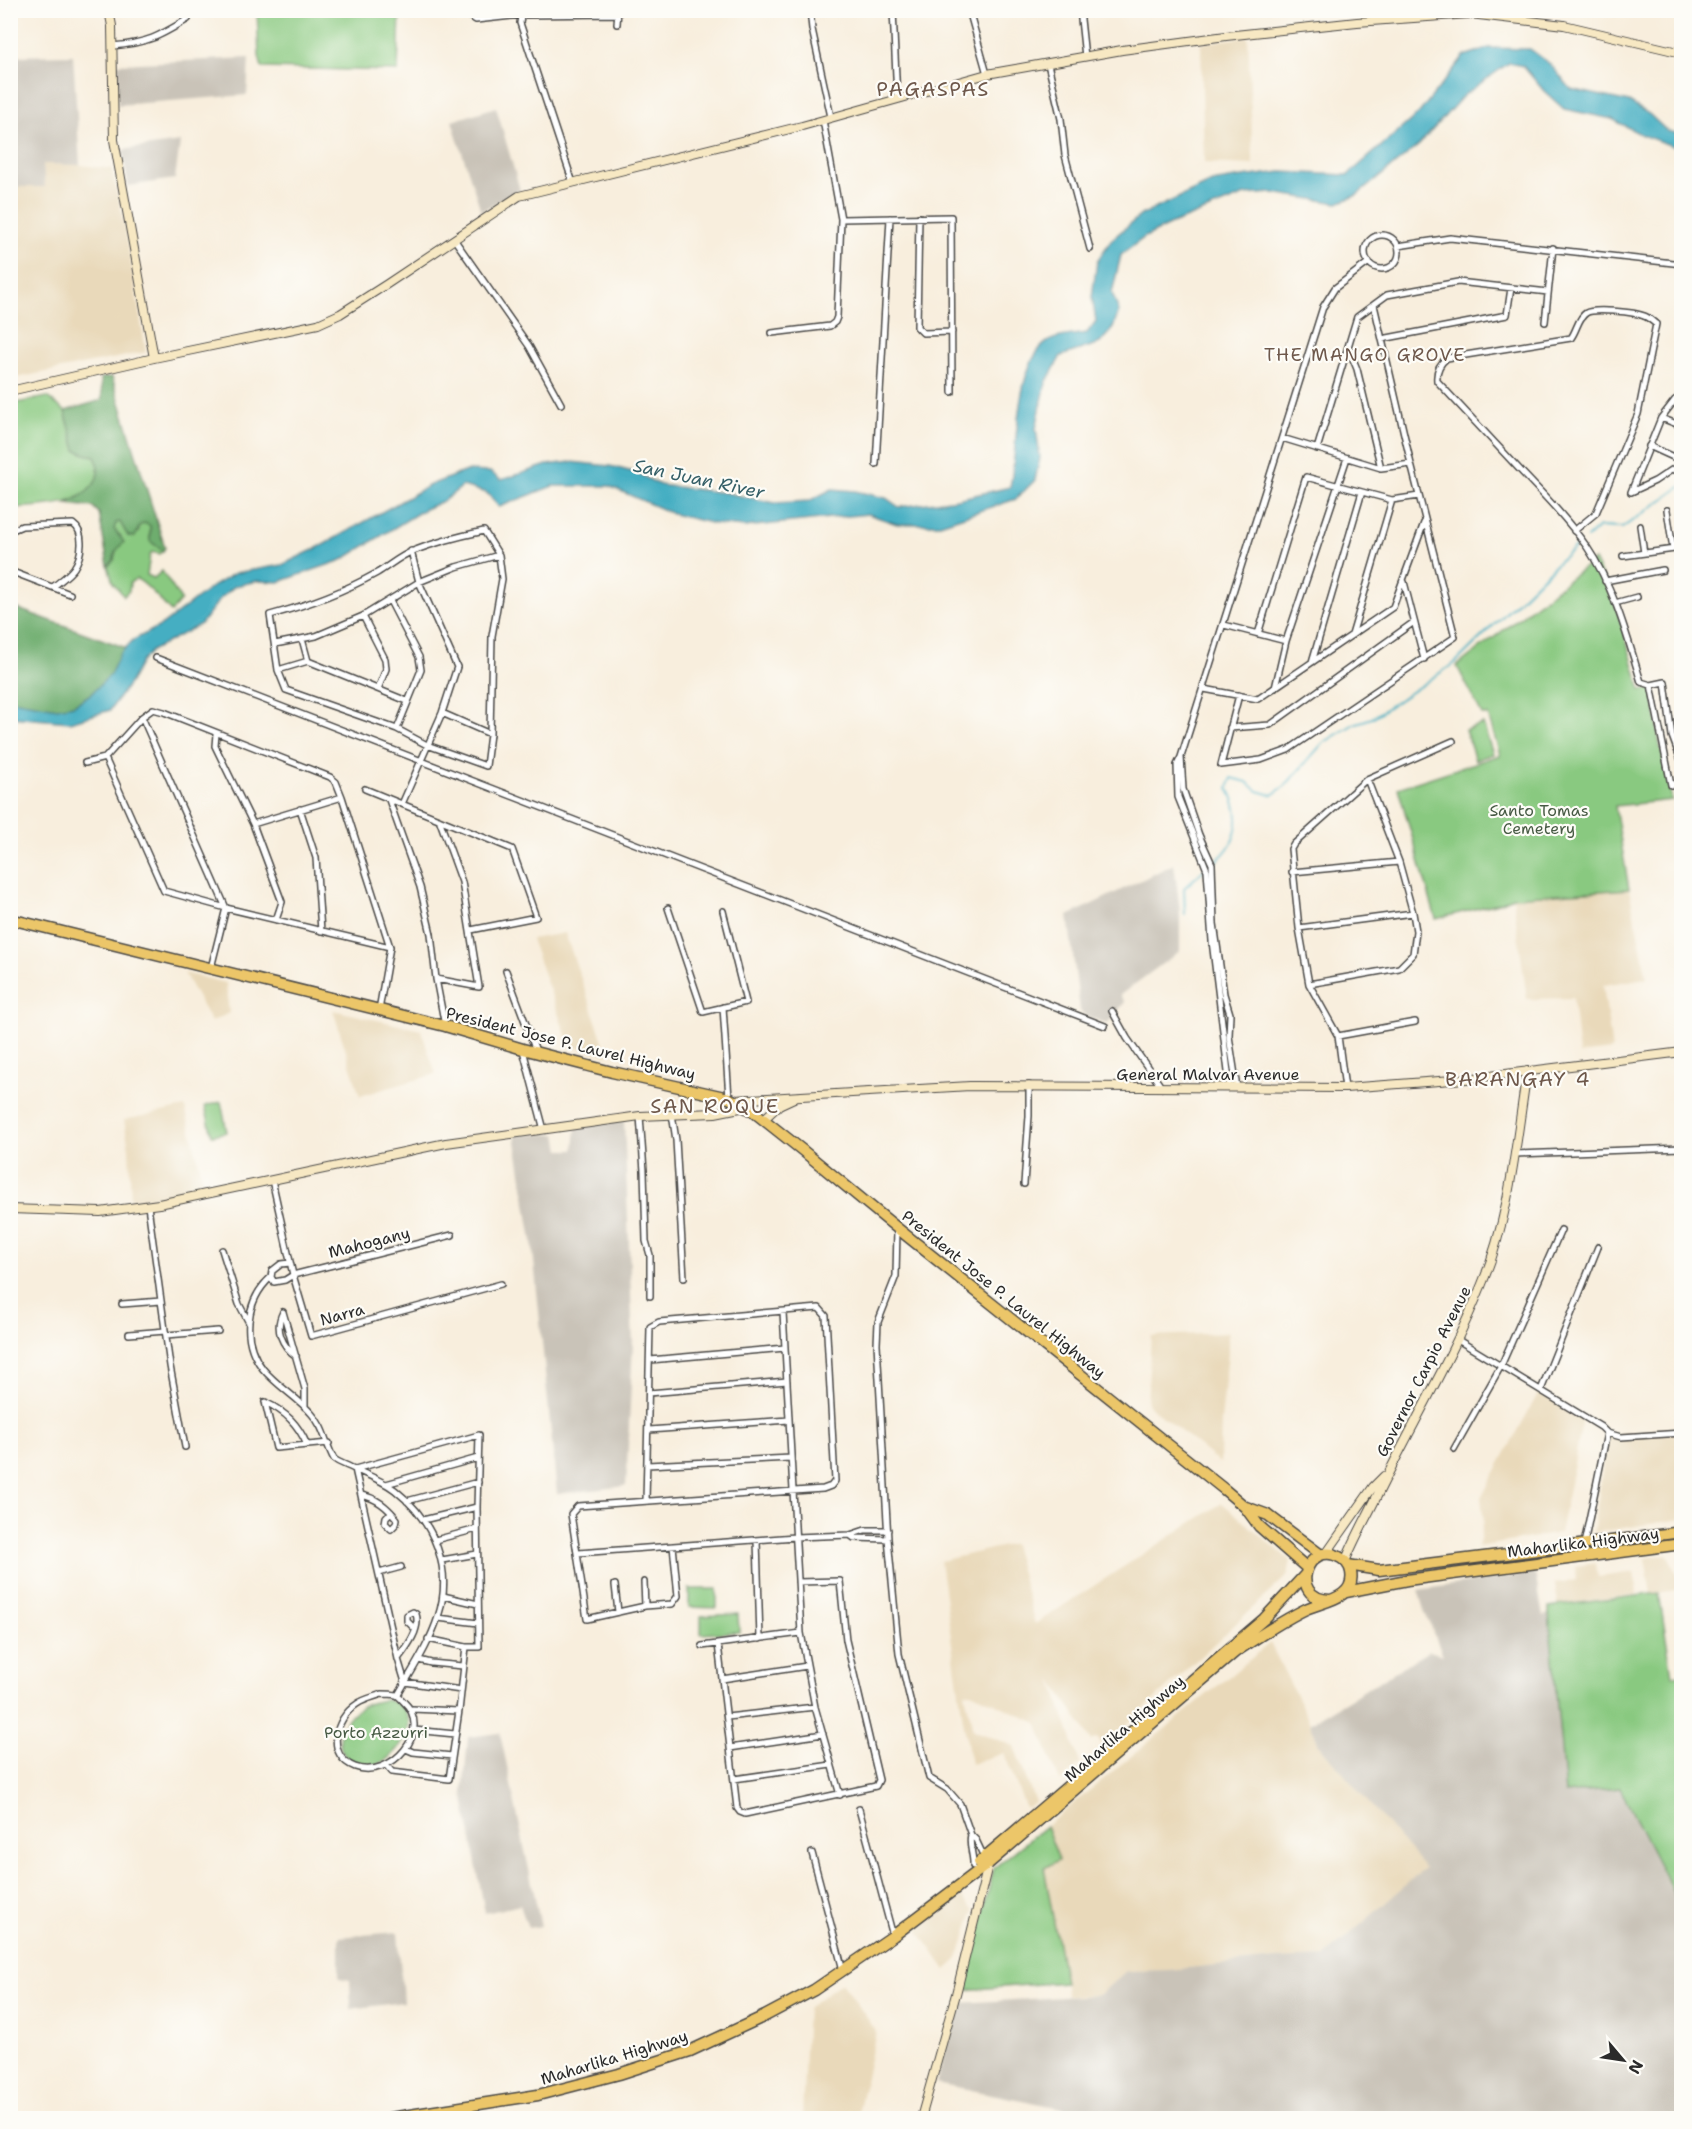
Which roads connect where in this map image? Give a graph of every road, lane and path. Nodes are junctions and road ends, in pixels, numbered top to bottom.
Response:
1 (109, 10) edge
2 (471, 10) edge
3 (810, 10) edge
4 (893, 10) edge
5 (969, 10) edge
6 (1080, 10) edge
7 (618, 12) edge
8 (521, 13) edge
9 (562, 13) edge
10 (1420, 14) edge
11 (188, 19) dead end
12 (617, 24) dead end
13 (112, 46) junction
14 (1682, 53) edge
15 (1084, 57) junction
16 (1048, 64) junction
17 (987, 74) junction
18 (897, 99) junction
19 (831, 117) junction
20 (823, 120) junction
21 (573, 183) junction
22 (919, 217) junction
23 (890, 218) junction
24 (841, 219) junction
25 (454, 239) junction
26 (1398, 246) junction
27 (1553, 248) junction
28 (1090, 249) dead end
29 (1369, 262) junction
30 (1682, 264) edge
31 (1511, 288) junction
32 (1548, 292) junction
33 (1374, 305) junction
34 (1545, 322) dead end
35 (952, 332) junction
36 (772, 333) dead end
37 (1382, 339) junction
38 (1348, 347) junction
39 (154, 358) junction
40 (10, 391) edge
41 (952, 392) dead end
42 (1682, 396) edge
43 (561, 404) dead end
44 (1661, 418) junction
45 (1682, 426) edge
46 (1282, 438) junction
47 (1649, 446) junction
48 (1317, 449) junction
49 (1347, 458) junction
50 (1682, 462) edge
51 (876, 464) dead end
52 (1411, 464) junction
53 (1381, 468) junction
54 (1338, 486) junction
55 (1362, 492) junction
56 (1419, 496) junction
57 (1392, 500) junction
58 (1666, 510) dead end
59 (1425, 522) junction
60 (1640, 526) dead end
61 (10, 531) edge
62 (1574, 531) junction
63 (1682, 548) edge
64 (1672, 549) junction
65 (411, 552) junction
66 (1644, 553) junction
67 (499, 555) junction
68 (1623, 556) dead end
69 (1663, 570) dead end
70 (10, 571) edge
71 (1404, 580) junction
72 (1605, 581) junction
73 (419, 582) junction
74 (53, 587) junction
75 (70, 594) dead end
76 (1637, 597) dead end
77 (1396, 598) junction
78 (390, 601) junction
79 (1409, 601) junction
80 (1615, 603) junction
81 (363, 616) junction
82 (1414, 622) junction
83 (1224, 625) junction
84 (1257, 633) junction
85 (1352, 635) junction
86 (302, 639) junction
87 (1286, 641) junction
88 (275, 644) junction
89 (156, 658) dead end
90 (1424, 659) junction
91 (308, 661) junction
92 (1312, 662) junction
93 (278, 670) junction
94 (1651, 684) junction
95 (1275, 688) junction
96 (378, 689) junction
97 (1204, 689) junction
98 (1239, 695) junction
99 (407, 701) junction
100 (442, 713) junction
101 (142, 717) junction
102 (1230, 728) junction
103 (397, 729) junction
104 (216, 734) junction
105 (490, 734) junction
106 (1453, 741) dead end
107 (427, 744) junction
108 (1181, 757) junction
109 (105, 758) junction
110 (420, 760) junction
111 (85, 763) dead end
112 (1682, 763) edge
113 (1367, 779) junction
114 (1682, 783) edge
115 (366, 789) dead end
116 (342, 797) junction
117 (389, 800) junction
118 (402, 804) junction
119 (300, 809) junction
120 (439, 819) junction
121 (253, 824) junction
122 (1399, 862) junction
123 (1292, 872) junction
124 (226, 908) junction
125 (668, 908) dead end
126 (723, 911) dead end
127 (1413, 913) junction
128 (10, 919) edge
129 (276, 920) junction
130 (1299, 928) junction
131 (471, 930) junction
132 (321, 931) junction
133 (390, 947) junction
134 (211, 968) junction
135 (506, 971) dead end
136 (436, 979) junction
137 (1310, 984) junction
138 (723, 1007) junction
139 (379, 1011) junction
140 (1112, 1011) dead end
141 (1415, 1022) dead end
142 (445, 1026) junction
143 (1105, 1026) dead end
144 (1338, 1036) junction
145 (522, 1049) junction
146 (1682, 1052) edge
147 (536, 1053) junction
148 (1527, 1071) junction
149 (1029, 1085) junction
150 (1162, 1088) junction
151 (1233, 1088) junction
152 (1345, 1088) junction
153 (798, 1096) junction
154 (731, 1099) junction
155 (745, 1107) junction
156 (672, 1114) junction
157 (640, 1116) junction
158 (764, 1120) junction
159 (544, 1130) junction
160 (1682, 1148) edge
161 (1515, 1154) junction
162 (272, 1180) junction
163 (1024, 1184) dead end
164 (148, 1206) junction
165 (10, 1209) edge
166 (897, 1228) junction
167 (1561, 1230) dead end
168 (452, 1235) dead end
169 (1598, 1247) dead end
170 (222, 1250) dead end
171 (290, 1263) junction
172 (293, 1275) junction
173 (684, 1278) dead end
174 (273, 1279) junction
175 (501, 1284) dead end
176 (650, 1296) dead end
177 (161, 1301) junction
178 (122, 1304) dead end
179 (783, 1312) junction
180 (248, 1321) junction
181 (218, 1331) dead end
182 (166, 1333) junction
183 (129, 1334) dead end
184 (1458, 1340) junction
185 (785, 1348) junction
186 (296, 1356) junction
187 (650, 1360) junction
188 (1501, 1366) junction
189 (787, 1381) junction
190 (1541, 1390) junction
191 (649, 1393) junction
192 (305, 1407) junction
193 (789, 1420) junction
194 (649, 1430) junction
195 (1607, 1433) junction
196 (1682, 1433) edge
197 (329, 1443) junction
198 (307, 1445) junction
199 (185, 1447) dead end
200 (1454, 1449) dead end
201 (478, 1458) junction
202 (791, 1458) junction
203 (647, 1465) junction
204 (355, 1469) junction
205 (1388, 1472) junction
206 (477, 1482) junction
207 (386, 1484) junction
208 (793, 1490) junction
209 (361, 1495) junction
210 (407, 1501) junction
211 (646, 1502) junction
212 (477, 1507) junction
213 (1245, 1507) junction
214 (391, 1512) dead end
215 (423, 1520) junction
216 (477, 1529) junction
217 (888, 1530) junction
218 (1682, 1532) edge
219 (850, 1535) junction
220 (795, 1537) junction
221 (435, 1539) junction
222 (888, 1539) junction
223 (757, 1540) junction
224 (1682, 1544) edge
225 (1584, 1545) junction
226 (673, 1546) junction
227 (578, 1553) junction
228 (477, 1554) junction
229 (1323, 1554) junction
230 (442, 1560) junction
231 (1347, 1564) junction
232 (401, 1567) dead end
233 (1306, 1572) junction
234 (380, 1573) junction
235 (644, 1582) dead end
236 (798, 1582) junction
237 (615, 1585) dead end
238 (1346, 1592) junction
239 (443, 1596) junction
240 (1330, 1600) junction
241 (478, 1604) junction
242 (645, 1606) junction
243 (618, 1612) junction
244 (438, 1618) junction
245 (478, 1623) junction
246 (415, 1629) dead end
247 (801, 1633) junction
248 (428, 1639) junction
249 (760, 1639) junction
250 (718, 1644) junction
251 (702, 1646) dead end
252 (466, 1647) junction
253 (398, 1659) junction
254 (419, 1660) junction
255 (463, 1666) junction
256 (807, 1666) junction
257 (722, 1678) junction
258 (405, 1682) junction
259 (461, 1690) junction
260 (398, 1695) junction
261 (815, 1707) junction
262 (412, 1709) junction
263 (459, 1712) junction
264 (727, 1717) junction
265 (414, 1730) junction
266 (455, 1734) junction
267 (823, 1734) junction
268 (730, 1748) junction
269 (406, 1749) junction
270 (452, 1756) junction
271 (386, 1765) junction
272 (831, 1765) junction
273 (734, 1779) junction
274 (840, 1795) junction
275 (859, 1809) dead end
276 (971, 1835) junction
277 (812, 1853) dead end
278 (988, 1857) junction
279 (973, 1866) junction
280 (947, 1893) junction
281 (893, 1936) junction
282 (844, 1971) junction
283 (390, 2118) edge
284 (921, 2118) edge

1 - 13 main road
2 - 8 street
3 - 19 street
4 - 18 street
5 - 17 street
6 - 15 street
7 - 9 street
7 - 12 street
8 - 9 street
8 - 21 street
10 - 14 main road
10 - 15 main road
11 - 13 street
13 - 39 main road
15 - 16 main road
16 - 17 main road
16 - 28 street
17 - 18 main road
18 - 19 main road
19 - 20 main road
20 - 21 main road
20 - 24 street
21 - 25 main road
22 - 23 street
22 - 35 street
22 - 35 street
23 - 24 street
23 - 51 street
24 - 36 street
25 - 39 main road
25 - 43 street
26 - 27 street
26 - 29 street
26 - 29 street
27 - 30 street
27 - 32 street
29 - 46 street
31 - 32 street
31 - 33 street
31 - 37 street
32 - 34 street
33 - 37 street
33 - 38 street
35 - 41 street
37 - 52 street
38 - 48 street
38 - 53 street
39 - 40 main road
42 - 44 street
44 - 45 street
44 - 47 street
46 - 48 street
46 - 83 street
47 - 50 street
47 - 50 street
48 - 49 street
49 - 53 street
49 - 54 street
52 - 53 street
52 - 56 street
54 - 55 street
54 - 84 street
54 - 87 street
55 - 57 street
55 - 92 street
56 - 57 street
56 - 59 street
57 - 85 street
58 - 64 street
59 - 71 street
59 - 90 street
60 - 66 street
61 - 74 street
62 - 62 street
62 - 72 street
63 - 64 street
64 - 66 street
65 - 67 street
65 - 73 street
65 - 88 street
66 - 68 street
67 - 73 street
67 - 105 street
69 - 72 street
70 - 74 street
71 - 77 street
71 - 79 street
72 - 80 street
73 - 78 street
73 - 100 street
74 - 75 street
76 - 80 street
77 - 79 street
77 - 85 street
78 - 81 street
78 - 99 street
79 - 82 street
80 - 94 street
81 - 86 street
81 - 96 street
82 - 90 street
82 - 102 street
83 - 84 street
83 - 97 street
84 - 87 street
85 - 92 street
86 - 88 street
86 - 91 street
87 - 95 street
88 - 93 street
89 - 110 street
90 - 102 street
91 - 93 street
91 - 96 street
92 - 95 street
93 - 103 street
94 - 112 street
94 - 114 street
95 - 98 street
96 - 99 street
97 - 98 street
97 - 108 street
98 - 102 street
99 - 103 street
100 - 105 street
100 - 107 street
101 - 104 street
101 - 109 street
101 - 124 street
103 - 107 street
104 - 116 street
104 - 121 street
105 - 107 street
106 - 113 street
107 - 110 street
108 - 151 street
108 - 151 street
109 - 111 street
109 - 124 street
110 - 118 street
110 - 143 street
113 - 122 street
113 - 123 street
115 - 117 street
116 - 119 street
116 - 133 street
117 - 118 street
117 - 136 street
118 - 120 street
119 - 121 street
119 - 132 street
120 - 131 street
120 - 131 street
121 - 129 street
122 - 123 street
122 - 127 street
123 - 130 street
124 - 129 street
124 - 134 street
125 - 138 street
126 - 138 street
127 - 130 street
127 - 137 street
128 - 134 highway, President Jose P. Laurel Highway
129 - 132 street
130 - 137 street
131 - 136 street
132 - 133 street
133 - 139 street
134 - 139 highway, President Jose P. Laurel Highway
135 - 147 street
136 - 142 street
137 - 144 street
138 - 154 street
139 - 142 highway, President Jose P. Laurel Highway
140 - 150 street
141 - 144 street
142 - 145 highway, President Jose P. Laurel Highway
144 - 152 street
145 - 147 highway, President Jose P. Laurel Highway
145 - 159 street
146 - 148 main road, General Malvar Avenue
147 - 154 highway, President Jose P. Laurel Highway
148 - 152 main road, General Malvar Avenue
148 - 161 main road, Governor Carpio Avenue
149 - 150 main road, General Malvar Avenue
149 - 153 main road, General Malvar Avenue
149 - 163 street
150 - 151 main road, General Malvar Avenue
151 - 152 main road, General Malvar Avenue
153 - 154 main road, General Malvar Avenue
153 - 158 main road
154 - 155 highway, President Jose P. Laurel Highway
155 - 156 main road
155 - 158 highway, President Jose P. Laurel Highway
156 - 157 main road
156 - 173 street
157 - 159 main road
157 - 176 street
158 - 166 highway, President Jose P. Laurel Highway
159 - 162 main road
160 - 161 street
161 - 184 main road, Governor Carpio Avenue
162 - 164 main road
162 - 171 street, Narra
164 - 165 main road
164 - 177 street
166 - 213 highway, President Jose P. Laurel Highway
166 - 217 street
167 - 188 street
168 - 172 street, Mahogany
169 - 190 street
170 - 180 street
171 - 172 street, Narra
171 - 174 street
172 - 174 street, Mahogany
172 - 175 street, Narra
174 - 180 street
177 - 178 street
177 - 182 street
179 - 185 street
179 - 187 street
179 - 208 street
180 - 192 street
181 - 182 street
182 - 183 street
182 - 199 street
184 - 188 street
184 - 205 main road, Governor Carpio Avenue
185 - 187 street
185 - 189 street
186 - 186 street
186 - 192 street
187 - 191 street
188 - 190 street
188 - 200 street
189 - 191 street
189 - 193 street
190 - 195 street
191 - 194 street
192 - 197 street
193 - 194 street
193 - 202 street
194 - 203 street
195 - 196 street
195 - 225 street
197 - 198 street
197 - 204 street
198 - 198 street
201 - 204 street
201 - 206 street
201 - 207 street
202 - 203 street
202 - 208 street
203 - 211 street
204 - 207 street
204 - 209 street
205 - 229 main road, Governor Carpio Avenue
205 - 231 main road, Governor Carpio Avenue
206 - 210 street
206 - 212 street
207 - 210 street
208 - 211 street
208 - 220 street
209 - 214 street
209 - 234 street
210 - 215 street
211 - 227 street
212 - 215 street
212 - 216 street
213 - 229 highway, President Jose P. Laurel Highway
213 - 233 highway, President Jose P. Laurel Highway
215 - 221 street
216 - 221 street
216 - 228 street
217 - 219 street
217 - 222 street
218 - 225 highway, Maharlika Highway
219 - 220 street
219 - 222 street
220 - 223 street
220 - 236 street
221 - 230 street
222 - 276 street
223 - 226 street
223 - 249 street
224 - 238 highway, Maharlika Highway
225 - 231 highway, Maharlika Highway
226 - 227 street
226 - 242 street
227 - 243 street
228 - 230 street
228 - 241 street
229 - 231 highway
229 - 233 highway
230 - 239 street
231 - 238 highway
232 - 234 street
233 - 240 highway
233 - 278 highway, Maharlika Highway
234 - 253 street
235 - 242 street
236 - 247 street
236 - 274 street
237 - 243 street
238 - 240 highway
239 - 241 street
239 - 244 street
240 - 278 highway, Maharlika Highway
241 - 245 street
242 - 243 street
244 - 245 street
244 - 248 street
245 - 252 street
246 - 253 street
247 - 249 street
247 - 256 street
248 - 252 street
248 - 254 street
249 - 250 street
250 - 251 street
250 - 257 street
252 - 255 street
253 - 258 street
254 - 255 street
254 - 258 street
255 - 259 street
256 - 257 street
256 - 261 street
257 - 264 street
258 - 259 street
258 - 260 street
259 - 263 street
260 - 262 street
260 - 271 street
261 - 264 street
261 - 267 street
262 - 263 street
262 - 265 street
263 - 266 street
264 - 268 street
265 - 266 street
265 - 269 street
266 - 270 street
267 - 268 street
267 - 272 street
268 - 273 street
269 - 270 street
269 - 271 street
270 - 271 street
272 - 273 street
272 - 274 street
273 - 274 street
275 - 281 street
276 - 278 street
276 - 279 street
277 - 282 street
278 - 279 highway, Maharlika Highway
278 - 280 highway, Maharlika Highway
278 - 284 main road
279 - 280 highway, Maharlika Highway
280 - 281 highway, Maharlika Highway
281 - 282 highway, Maharlika Highway
282 - 283 highway, Maharlika Highway

